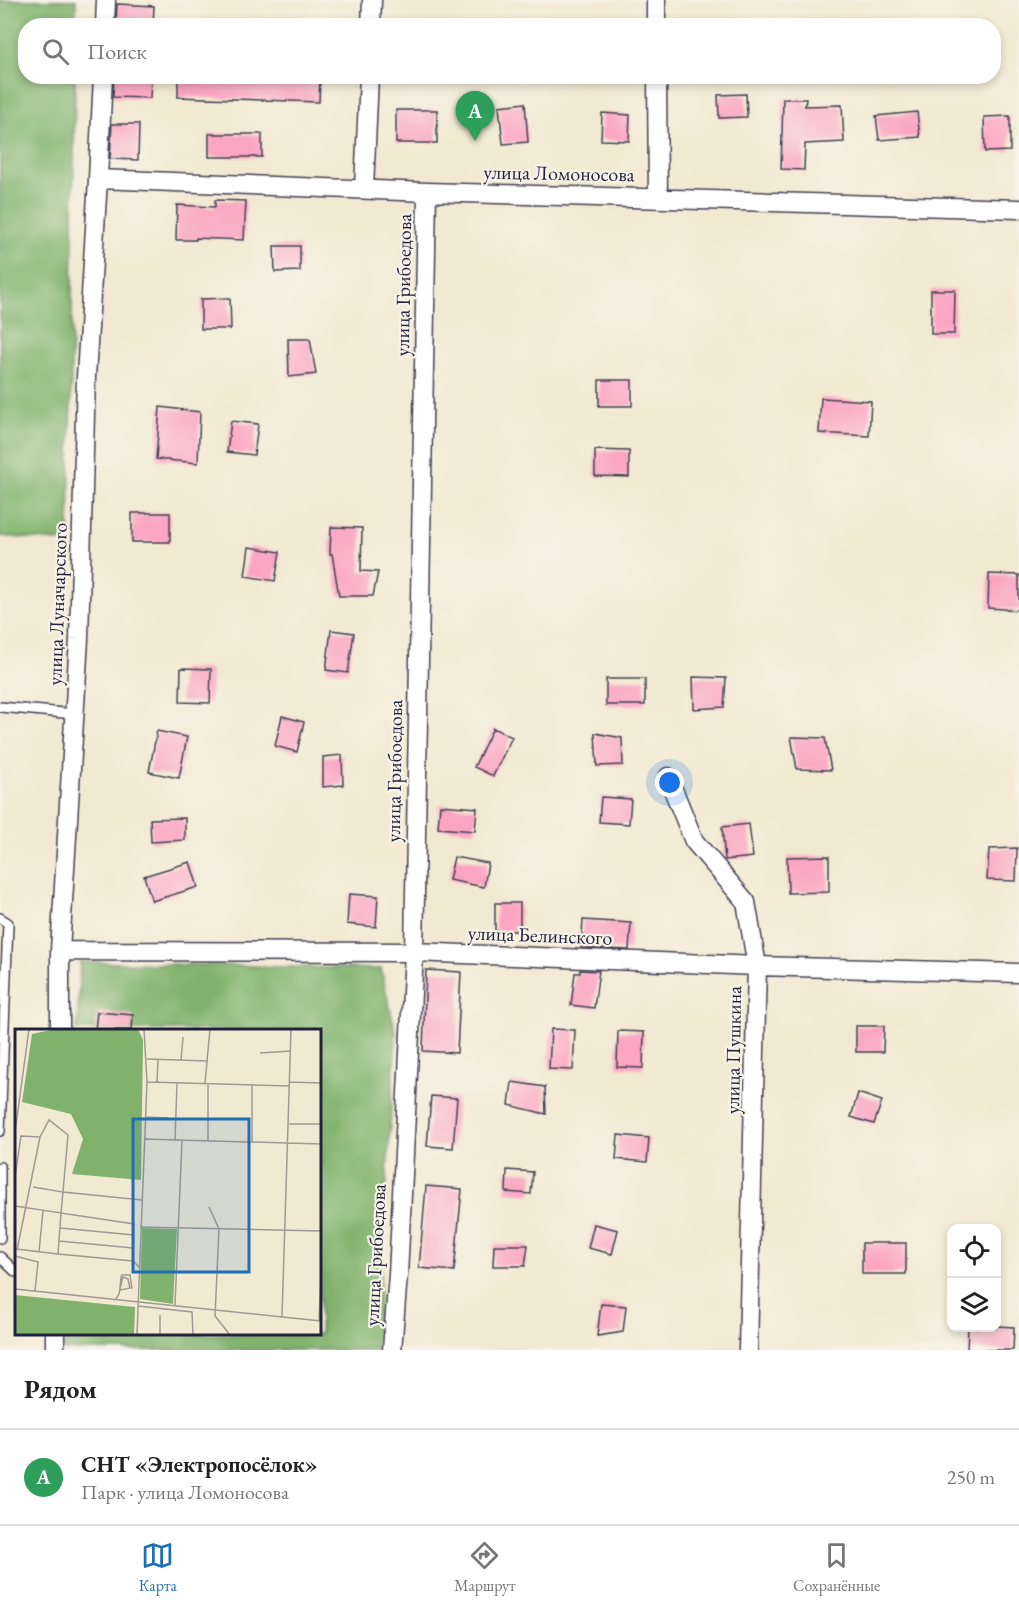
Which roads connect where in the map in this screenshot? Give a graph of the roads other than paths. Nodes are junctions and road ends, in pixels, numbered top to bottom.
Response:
1 (106, 0) edge
2 (372, 0) edge
3 (656, 0) edge
4 (105, 18) edge
5 (371, 18) edge
6 (656, 18) edge
7 (103, 84) edge
8 (369, 84) edge
9 (657, 84) edge
10 (98, 178) junction
11 (364, 189) junction
12 (427, 192) junction
13 (658, 198) junction
14 (1019, 209) edge
15 (0, 707) edge
16 (75, 714) junction
17 (668, 777) dead end
18 (0, 918) edge
19 (60, 951) junction
20 (414, 952) junction
21 (757, 966) junction
22 (1019, 973) edge
23 (2, 1023) edge
24 (60, 1029) edge
25 (0, 1131) edge
26 (0, 1167) edge
27 (0, 1238) edge
28 (0, 1257) edge
29 (15, 1271) edge
30 (56, 1335) edge
31 (55, 1350) edge
32 (392, 1350) edge
33 (748, 1350) edge

1 - 4 street
2 - 5 street
3 - 6 street
7 - 10 street, улица Луначарского
8 - 11 street
9 - 13 street
10 - 11 street, улица Ломоносова
10 - 16 street, улица Луначарского
11 - 12 street, улица Ломоносова
12 - 13 street, улица Ломоносова
12 - 20 street, улица Грибоедова
13 - 14 street, улица Ломоносова
15 - 16 lane
16 - 19 street, улица Луначарского
17 - 21 street, улица Пушкина
18 - 23 lane
19 - 20 street, улица Белинского
19 - 24 street, улица Луначарского
20 - 21 street, улица Белинского
20 - 32 street, улица Грибоедова
21 - 22 street, улица Белинского
21 - 33 street, улица Пушкина
23 - 25 lane
26 - 27 lane
28 - 29 lane
30 - 31 street

